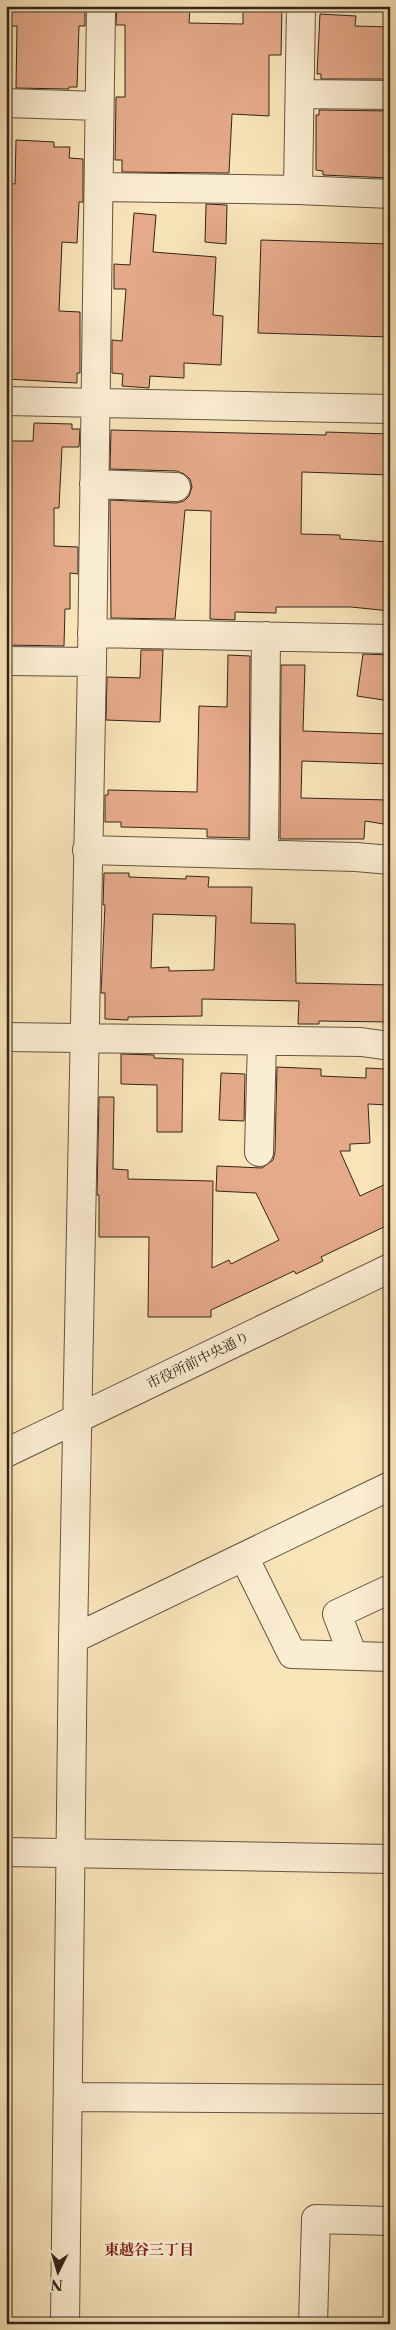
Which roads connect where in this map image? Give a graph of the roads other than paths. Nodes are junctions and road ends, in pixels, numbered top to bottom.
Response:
1 (101, 6) edge
2 (301, 6) edge
3 (300, 94) junction
4 (390, 95) edge
5 (6, 103) edge
6 (100, 106) junction
7 (99, 188) junction
8 (298, 190) junction
9 (390, 194) edge
10 (6, 401) edge
11 (94, 402) junction
12 (390, 409) edge
13 (94, 484) junction
14 (176, 487) dead end
15 (92, 634) junction
16 (266, 636) junction
17 (390, 639) edge
18 (6, 661) edge
19 (92, 662) junction
20 (87, 850) junction
21 (264, 854) junction
22 (390, 860) edge
23 (6, 1037) edge
24 (84, 1038) junction
25 (262, 1041) junction
26 (390, 1046) edge
27 (259, 1152) dead end
28 (390, 1268) edge
29 (78, 1417) junction
30 (6, 1453) edge
31 (390, 1486) edge
32 (244, 1557) junction
33 (390, 1589) edge
34 (74, 1639) junction
35 (354, 1656) junction
36 (390, 1657) edge
37 (6, 1852) edge
38 (72, 1853) junction
39 (390, 1859) edge
40 (68, 2097) junction
41 (390, 2099) edge
42 (390, 2220) edge
43 (65, 2324) edge
44 (313, 2324) edge

1 - 6 street
2 - 3 street
3 - 4 street
3 - 8 street
5 - 6 street
6 - 7 street
7 - 8 street
7 - 11 street
8 - 9 street
10 - 11 street
11 - 12 street
11 - 13 street
13 - 14 street
13 - 15 street
15 - 16 street
15 - 19 street
16 - 17 street
16 - 21 street
18 - 19 street
19 - 20 street
20 - 21 street
20 - 24 street
21 - 22 street
23 - 24 street
24 - 25 street
24 - 29 street
25 - 26 street
25 - 27 street
28 - 29 street, 市役所前中央通り
29 - 30 street, 市役所前中央通り
29 - 34 street
31 - 32 street
32 - 34 street
32 - 35 street
33 - 35 street
34 - 38 street
35 - 36 street
37 - 38 street
38 - 39 street
38 - 40 street
40 - 41 street
40 - 43 street
42 - 44 street

